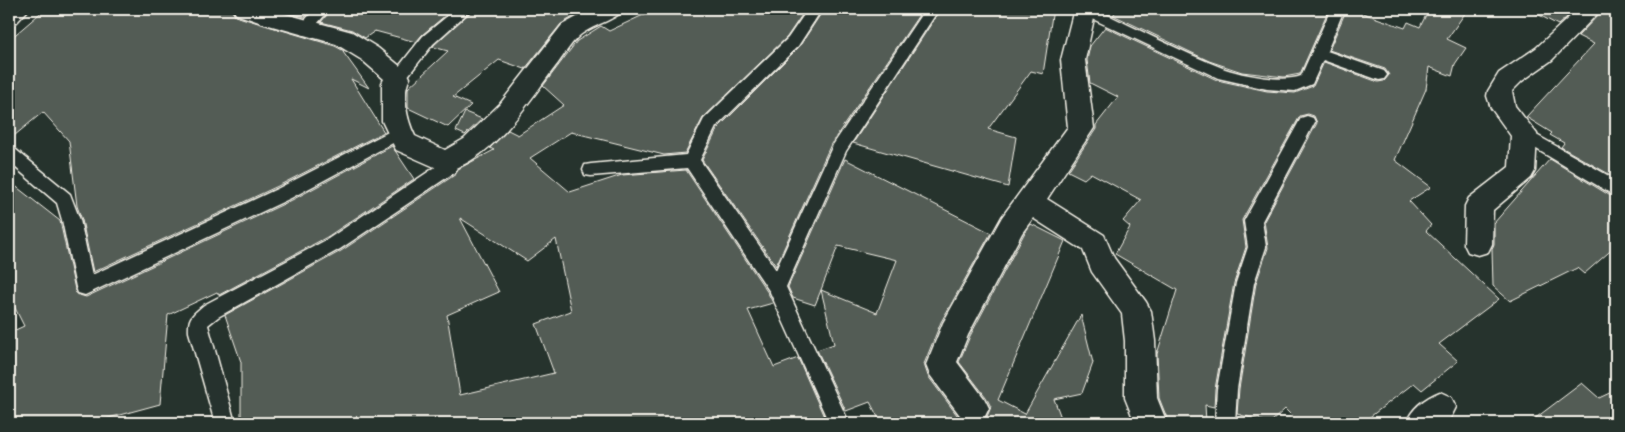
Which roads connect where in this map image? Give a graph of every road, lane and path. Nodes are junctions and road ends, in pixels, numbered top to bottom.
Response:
1 (18, 9) edge
2 (244, 9) edge
3 (323, 9) edge
4 (465, 9) edge
5 (613, 9) edge
6 (814, 9) edge
7 (932, 9) edge
8 (1085, 9) edge
9 (1591, 9) edge
10 (1336, 12) dead end
11 (9, 17) edge
12 (305, 28) junction
13 (1318, 53) junction
14 (1379, 75) dead end
15 (398, 78) junction
16 (1307, 122) dead end
17 (400, 132) junction
18 (1524, 134) junction
19 (9, 153) edge
20 (691, 161) junction
21 (449, 167) dead end
22 (591, 170) dead end
23 (1616, 188) edge
24 (1030, 202) junction
25 (1478, 244) dead end
26 (777, 288) junction
27 (974, 408) dead end
28 (224, 423) edge
29 (840, 423) edge
30 (1151, 423) edge
31 (1225, 423) edge

1 - 11 street
2 - 12 street
3 - 12 lane
4 - 15 lane
5 - 17 street
6 - 20 lane
7 - 26 lane
8 - 13 lane
8 - 24 street
9 - 18 street
10 - 13 lane
12 - 15 street
13 - 14 lane
15 - 17 street
16 - 31 lane
17 - 19 lane
18 - 23 lane
18 - 25 street
20 - 22 lane
20 - 26 lane
21 - 28 lane
24 - 27 street
24 - 30 street
26 - 29 lane

